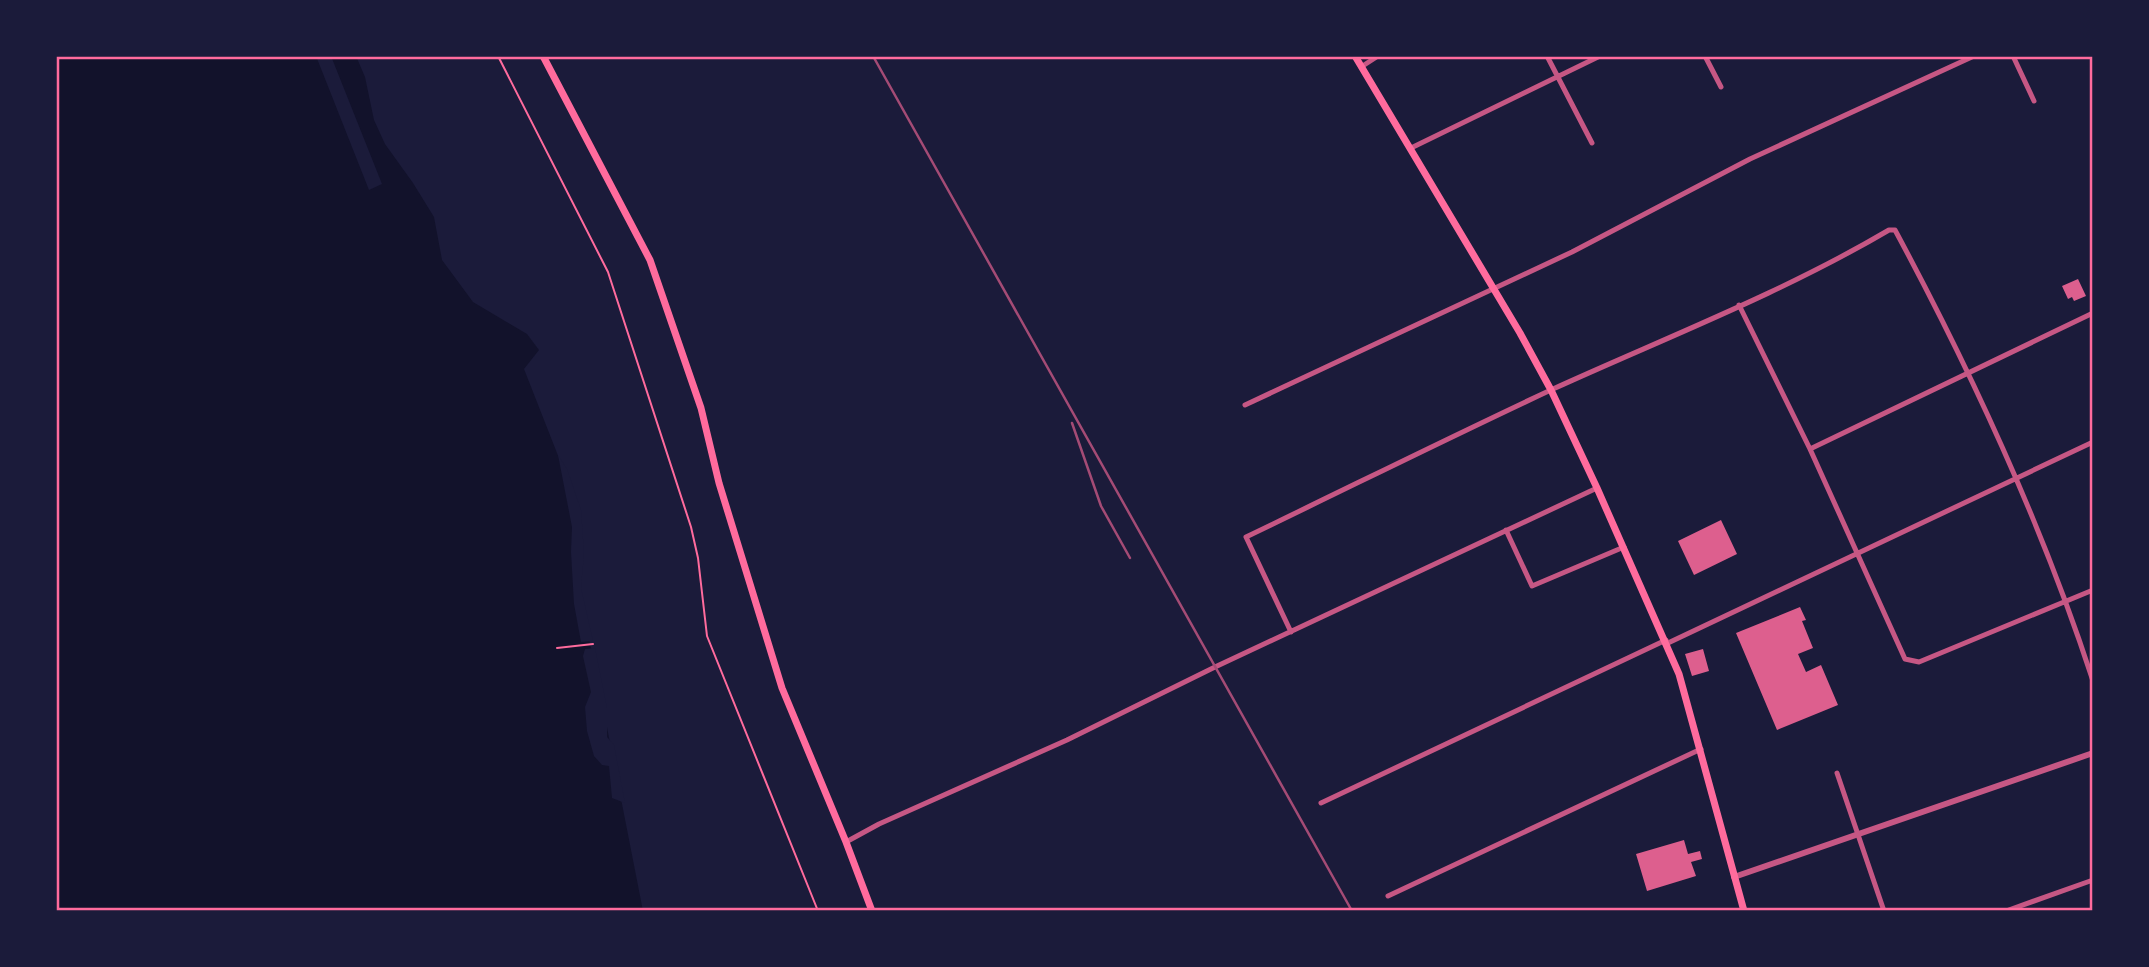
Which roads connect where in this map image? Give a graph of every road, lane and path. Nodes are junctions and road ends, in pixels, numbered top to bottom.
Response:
1 (498, 56) edge
2 (543, 56) edge
3 (1354, 56) edge
4 (1378, 56) edge
5 (1547, 56) edge
6 (1600, 56) edge
7 (1705, 56) edge
8 (1974, 56) edge
9 (2013, 56) edge
10 (1361, 66) junction
11 (1558, 76) junction
12 (1721, 87) dead end
13 (2034, 101) dead end
14 (1592, 143) dead end
15 (1410, 148) junction
16 (1494, 288) junction
17 (1740, 305) junction
18 (2093, 313) edge
19 (1966, 373) junction
20 (1551, 390) junction
21 (1245, 405) dead end
22 (2093, 442) edge
23 (1810, 449) junction
24 (2017, 478) junction
25 (1597, 488) junction
26 (1506, 530) junction
27 (1624, 547) junction
28 (1858, 553) junction
29 (2093, 590) edge
30 (2067, 601) junction
31 (1291, 632) junction
32 (1667, 642) junction
33 (593, 644) dead end
34 (557, 648) dead end
35 (2093, 681) edge
36 (1700, 749) junction
37 (2093, 753) edge
38 (1837, 773) dead end
39 (1321, 803) dead end
40 (1858, 834) junction
41 (846, 842) junction
42 (1734, 877) junction
43 (2093, 880) edge
44 (1388, 896) dead end
45 (817, 911) edge
46 (872, 911) edge
47 (1744, 911) edge
48 (1884, 911) edge
49 (2006, 911) edge

1 - 45 path
2 - 41 main road
3 - 10 main road
4 - 10 street
5 - 11 street
6 - 11 street
7 - 12 street
8 - 16 street
9 - 13 street
10 - 15 main road
11 - 14 street
11 - 15 street
15 - 16 main road
16 - 20 main road
16 - 21 street
17 - 19 street
17 - 20 street
17 - 23 street
18 - 19 street
19 - 23 street
19 - 24 street
20 - 25 main road
20 - 31 street
22 - 24 street
23 - 28 street
24 - 28 street
24 - 30 street
25 - 26 street
25 - 27 main road
26 - 27 street
26 - 31 street
27 - 32 main road
28 - 30 street
28 - 32 street
29 - 30 street
30 - 35 street
31 - 41 street
32 - 36 main road
32 - 39 street
33 - 34 path
36 - 42 main road
36 - 44 street
37 - 40 street
38 - 40 street
40 - 42 street
40 - 48 street
41 - 46 main road
42 - 47 main road
43 - 49 street

